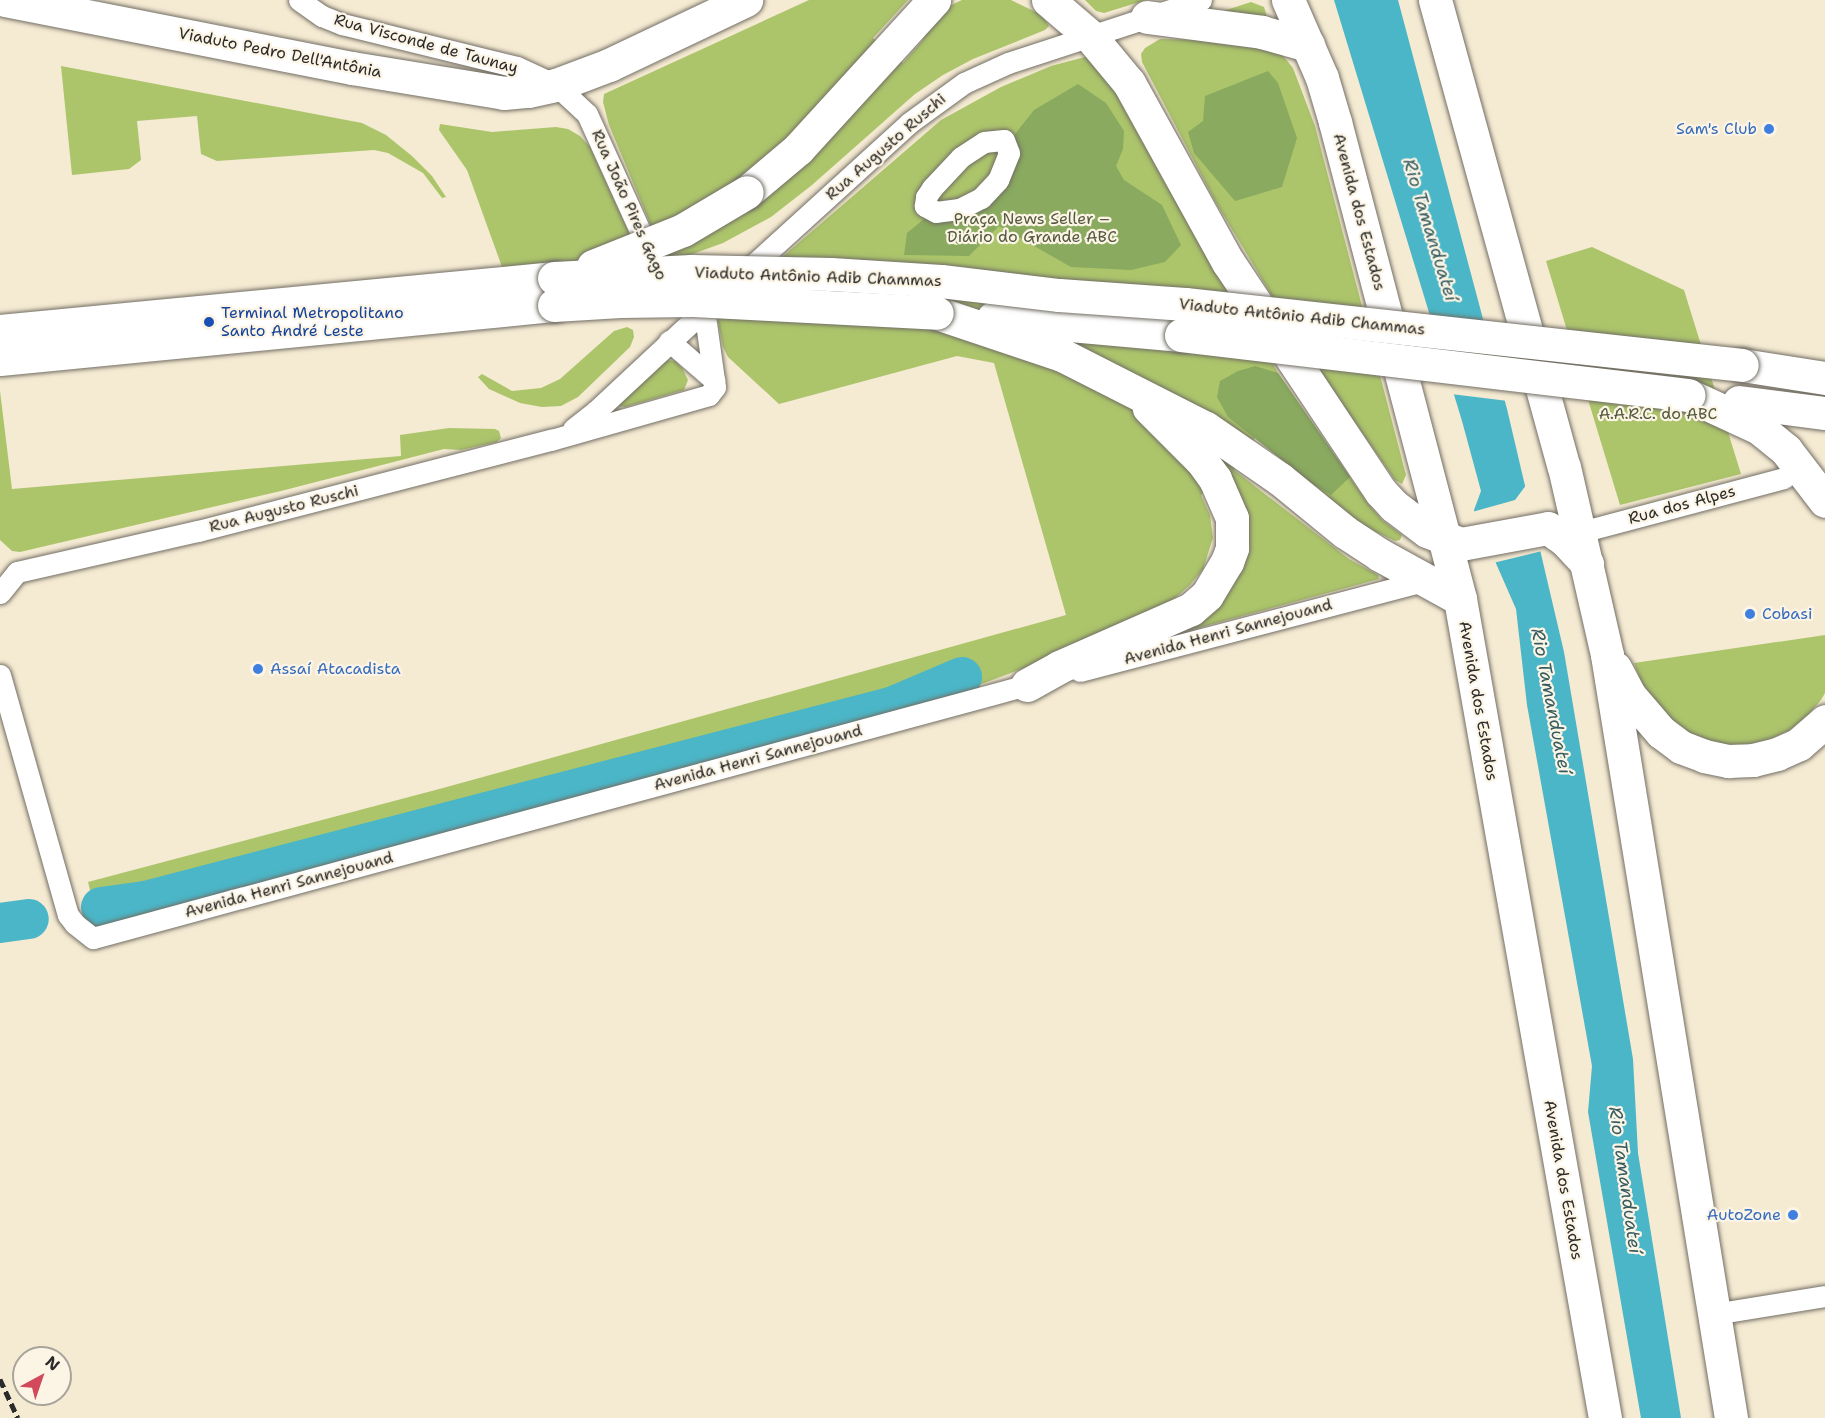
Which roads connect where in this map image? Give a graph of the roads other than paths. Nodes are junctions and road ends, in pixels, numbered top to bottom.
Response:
1 (5, 0) edge
2 (299, 0) edge
3 (746, 0) edge
4 (934, 0) edge
5 (1048, 0) edge
6 (1201, 0) edge
7 (1288, 0) edge
8 (1435, 0) edge
9 (1147, 17) junction
10 (1090, 36) junction
11 (1308, 45) junction
12 (556, 85) junction
13 (794, 227) junction
14 (554, 278) junction
15 (665, 288) junction
16 (704, 309) junction
17 (938, 313) junction
18 (0, 331) edge
19 (669, 341) junction
20 (0, 359) edge
21 (1825, 378) edge
22 (714, 380) junction
23 (1127, 386) junction
24 (1688, 395) junction
25 (1825, 413) edge
26 (551, 440) junction
27 (1784, 478) dead end
28 (1825, 501) edge
29 (1581, 532) junction
30 (1458, 542) junction
31 (1587, 564) junction
32 (8, 567) edge
33 (1446, 584) junction
34 (0, 593) edge
35 (1607, 655) junction
36 (0, 675) edge
37 (1027, 685) junction
38 (1825, 721) edge
39 (1825, 1296) edge
40 (1714, 1314) junction
41 (1605, 1418) edge
42 (1731, 1418) edge

1 - 12 main road, Viaduto Pedro Dell'Antônia
2 - 12 street, Rua Visconde de Taunay
3 - 12 main road, Viaduto Pedro Dell'Antônia
4 - 14 main road, bridge
5 - 10 main road
6 - 9 street, Rua Augusto Ruschi
7 - 11 main road, Avenida dos Estados
8 - 29 main road
9 - 10 street, Rua Augusto Ruschi
9 - 11 main road
10 - 13 street, Rua Augusto Ruschi
10 - 30 main road
11 - 30 main road, Avenida dos Estados
12 - 15 street, Rua João Pires Gago
13 - 15 street
13 - 16 street, Rua Augusto Ruschi
14 - 18 main road, Viaduto Antônio Adib Chammas
14 - 21 main road, Viaduto Antônio Adib Chammas, bridge
15 - 19 street, Rua João Pires Gago
16 - 19 street, Rua Augusto Ruschi
16 - 22 street
17 - 20 main road, Viaduto Antônio Adib Chammas, bridge
17 - 23 main road
17 - 24 main road, Viaduto Antônio Adib Chammas, bridge
19 - 22 street
19 - 26 street, Rua Augusto Ruschi
22 - 26 street, Rua Augusto Ruschi
23 - 33 main road
23 - 37 main road
24 - 25 main road, Viaduto Antônio Adib Chammas
24 - 28 main road
26 - 32 street, Rua Augusto Ruschi
27 - 29 street, Rua dos Alpes
29 - 31 main road
30 - 31 main road
30 - 33 main road, Avenida dos Estados
31 - 35 main road
32 - 34 street
33 - 37 street, Avenida Henri Sannejouand
33 - 41 main road, Avenida dos Estados
35 - 38 main road
35 - 40 main road
36 - 37 street, Avenida Henri Sannejouand
39 - 40 street
40 - 42 main road

